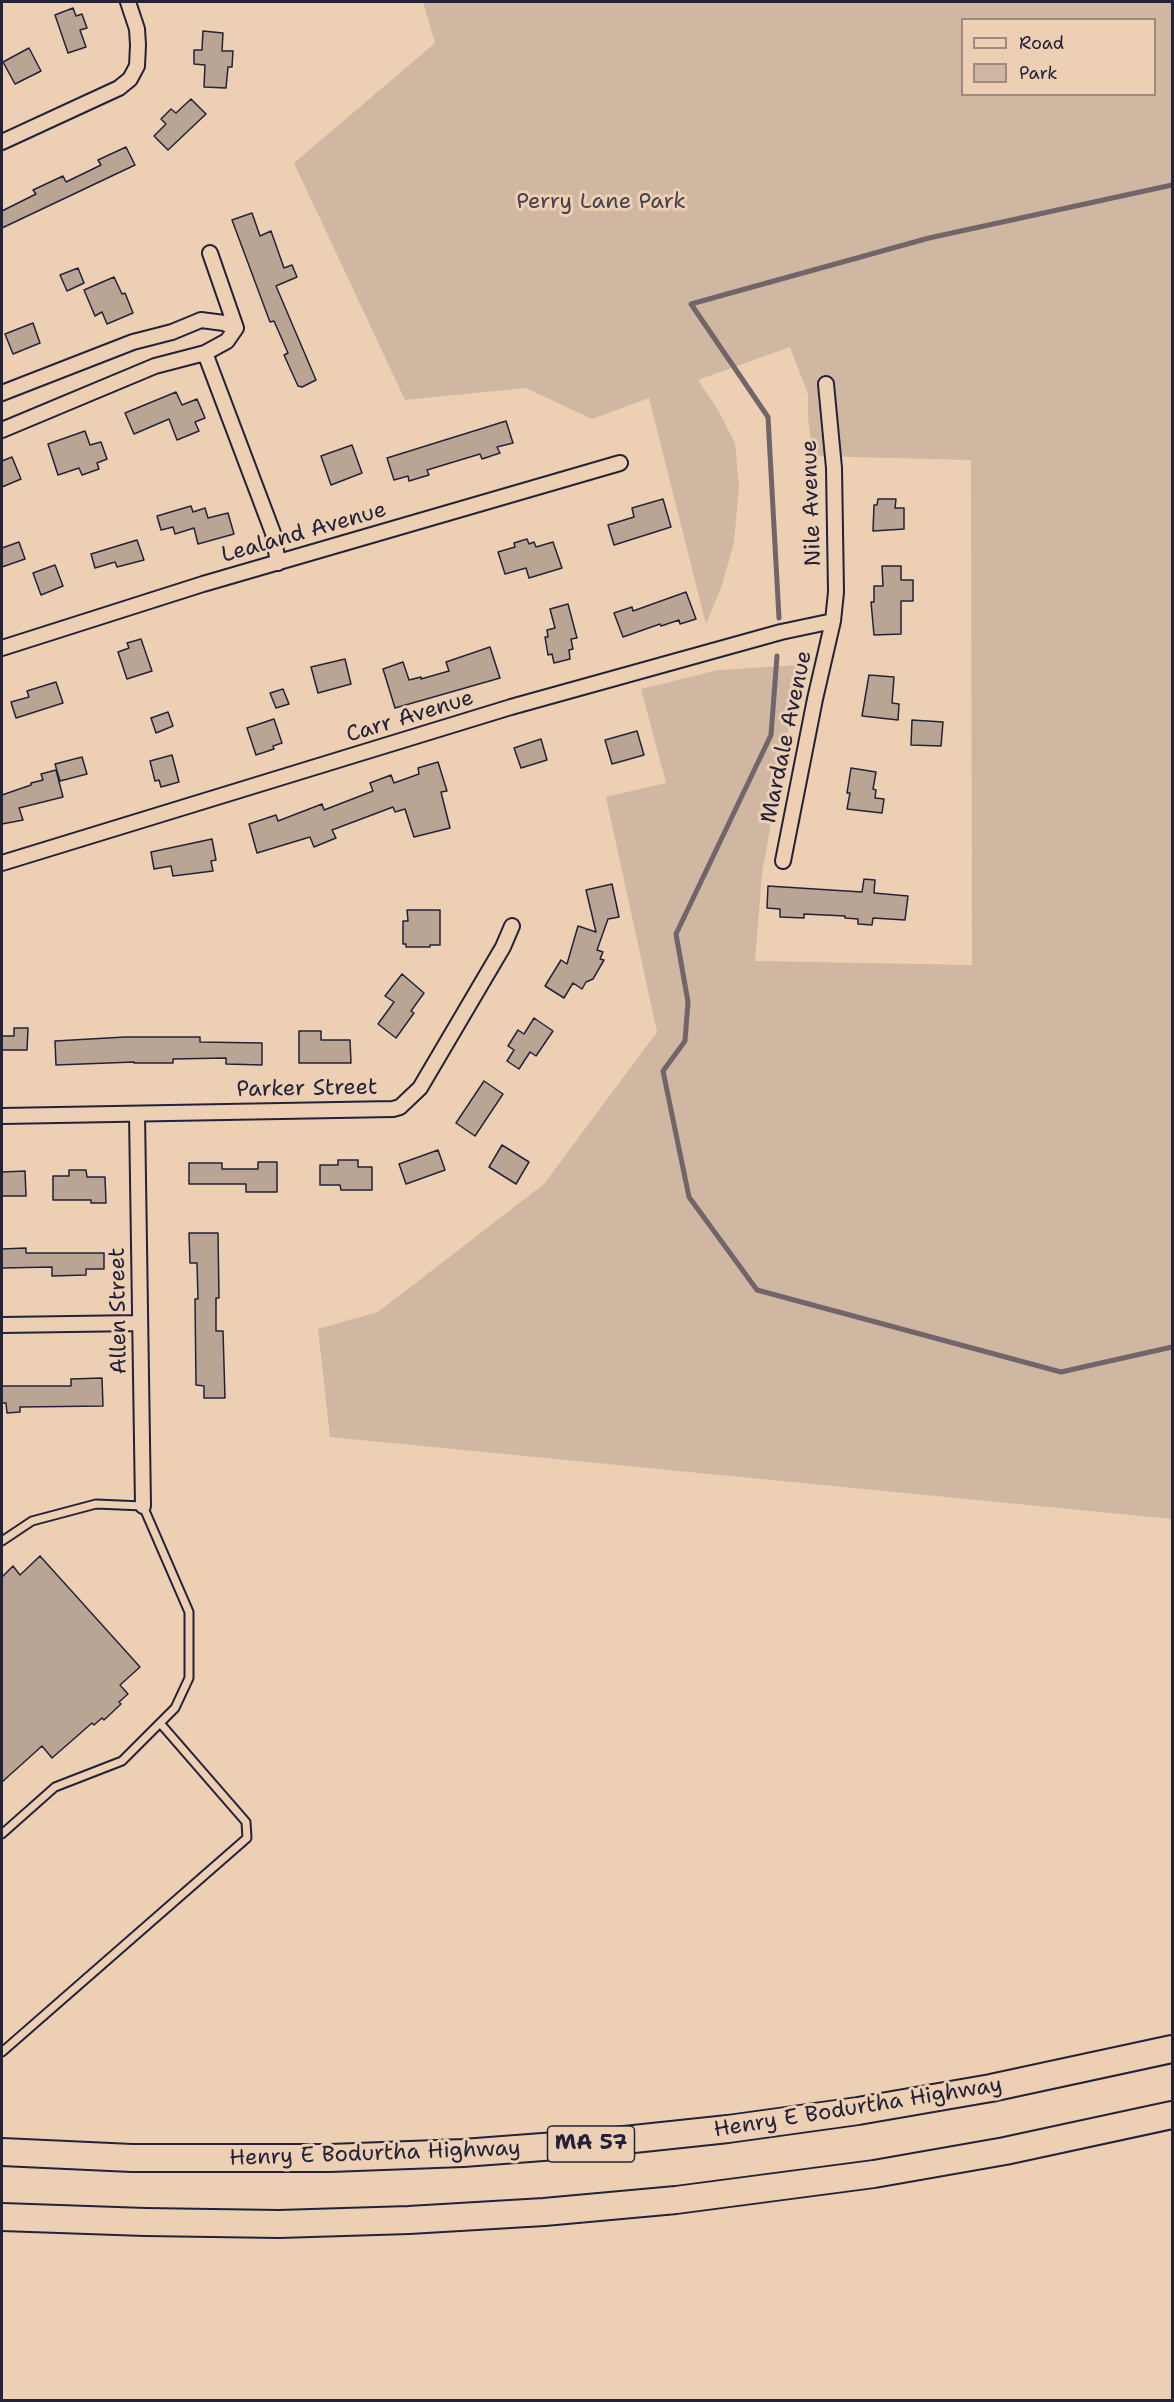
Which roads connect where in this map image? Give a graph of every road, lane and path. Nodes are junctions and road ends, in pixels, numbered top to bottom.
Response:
1 (128, 2) edge
2 (2, 142) edge
3 (210, 253) dead end
4 (236, 328) junction
5 (205, 353) junction
6 (826, 384) dead end
7 (2, 393) edge
8 (2, 430) edge
9 (620, 463) dead end
10 (278, 563) junction
11 (833, 621) junction
12 (2, 648) edge
13 (783, 861) dead end
14 (2, 863) edge
15 (512, 926) dead end
16 (137, 1114) junction
17 (2, 1116) edge
18 (140, 1323) junction
19 (2, 1325) edge
20 (143, 1506) junction
21 (2, 1541) edge
22 (159, 1723) junction
23 (2, 1834) edge
24 (1173, 2049) edge
25 (2, 2052) edge
26 (1173, 2115) edge
27 (2, 2152) edge
28 (2, 2217) edge

1 - 2 street
3 - 4 street
4 - 5 street
4 - 7 street
5 - 8 street
5 - 10 street
6 - 11 street, Nile Avenue
9 - 10 street, Lealand Avenue
10 - 12 street, Lealand Avenue
11 - 13 street, Mardale Avenue
11 - 14 street, Carr Avenue
15 - 16 street, Parker Street
16 - 17 street, Parker Street
16 - 18 street, Allen Street
18 - 19 street
18 - 20 street, Allen Street
20 - 21 lane
20 - 22 lane
22 - 23 lane
22 - 25 lane
24 - 27 highway, Henry E Bodurtha Highway / MA 57
26 - 28 highway

